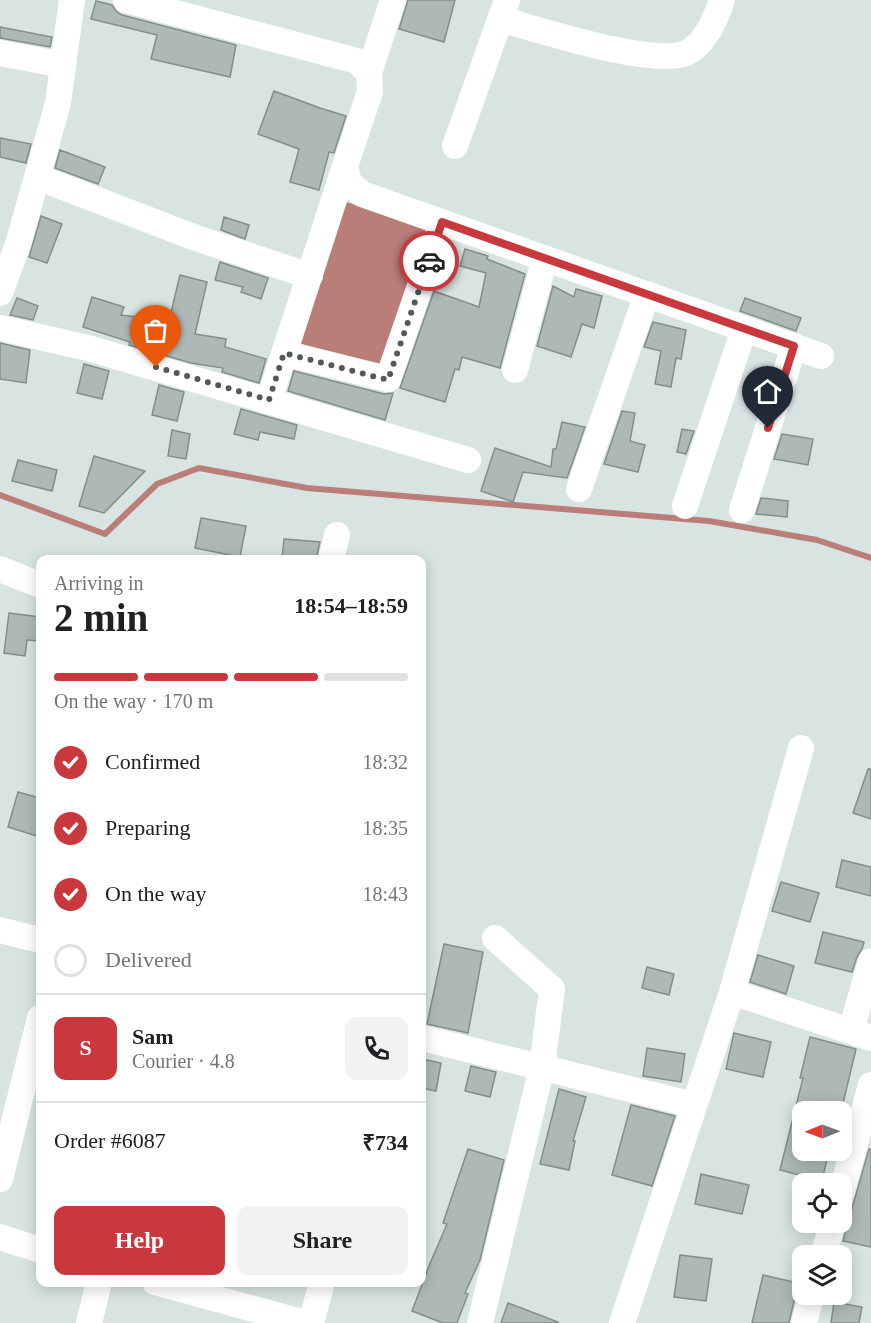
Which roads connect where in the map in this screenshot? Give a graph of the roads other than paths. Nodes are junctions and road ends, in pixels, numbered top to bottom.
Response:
1 (72, 0) edge
2 (126, 0) edge
3 (393, 0) edge
4 (722, 0) edge
5 (503, 10) edge
6 (0, 53) edge
7 (63, 65) junction
8 (369, 73) junction
9 (455, 146) dead end
10 (345, 166) junction
11 (37, 177) junction
12 (442, 222) junction
13 (545, 258) junction
14 (309, 276) junction
15 (0, 293) edge
16 (646, 294) junction
17 (0, 328) edge
18 (744, 329) junction
19 (794, 346) junction
20 (284, 353) junction
21 (821, 356) dead end
22 (515, 370) dead end
23 (269, 400) junction
24 (468, 460) dead end
25 (579, 489) dead end
26 (685, 506) dead end
27 (742, 510) dead end
28 (0, 569) edge
29 (36, 583) edge
30 (801, 748) dead end
31 (0, 930) edge
32 (495, 938) dead end
33 (36, 939) edge
34 (871, 961) edge
35 (732, 992) junction
36 (36, 1034) edge
37 (861, 1035) edge
38 (426, 1039) edge
39 (542, 1067) junction
40 (871, 1086) edge
41 (694, 1105) junction
42 (847, 1173) edge
43 (0, 1179) edge
44 (0, 1237) edge
45 (36, 1249) edge
46 (98, 1287) edge
47 (169, 1287) edge
48 (321, 1287) edge
49 (809, 1305) edge
50 (250, 1316) edge
51 (88, 1323) edge
52 (305, 1323) edge
53 (311, 1323) edge
54 (480, 1323) edge
55 (622, 1323) edge
56 (804, 1323) edge

1 - 7 street
2 - 8 street
3 - 8 street
4 - 5 street
5 - 9 street
6 - 7 street
7 - 11 street
8 - 10 street
10 - 12 street
10 - 14 street
11 - 14 street
11 - 15 street
12 - 13 street
12 - 20 street
13 - 16 street
13 - 22 street
14 - 20 street
16 - 18 street
16 - 25 street
17 - 23 street
18 - 19 street
18 - 26 street
19 - 21 street
19 - 27 street
20 - 23 street
23 - 24 street
28 - 29 street
30 - 35 street
31 - 33 street
32 - 39 street
34 - 37 street
35 - 37 street
35 - 41 street
36 - 43 street
38 - 39 street
39 - 41 street
39 - 54 street
40 - 42 street
41 - 55 street
44 - 45 street
46 - 51 street
47 - 50 street
48 - 53 street
49 - 56 street
50 - 52 street

